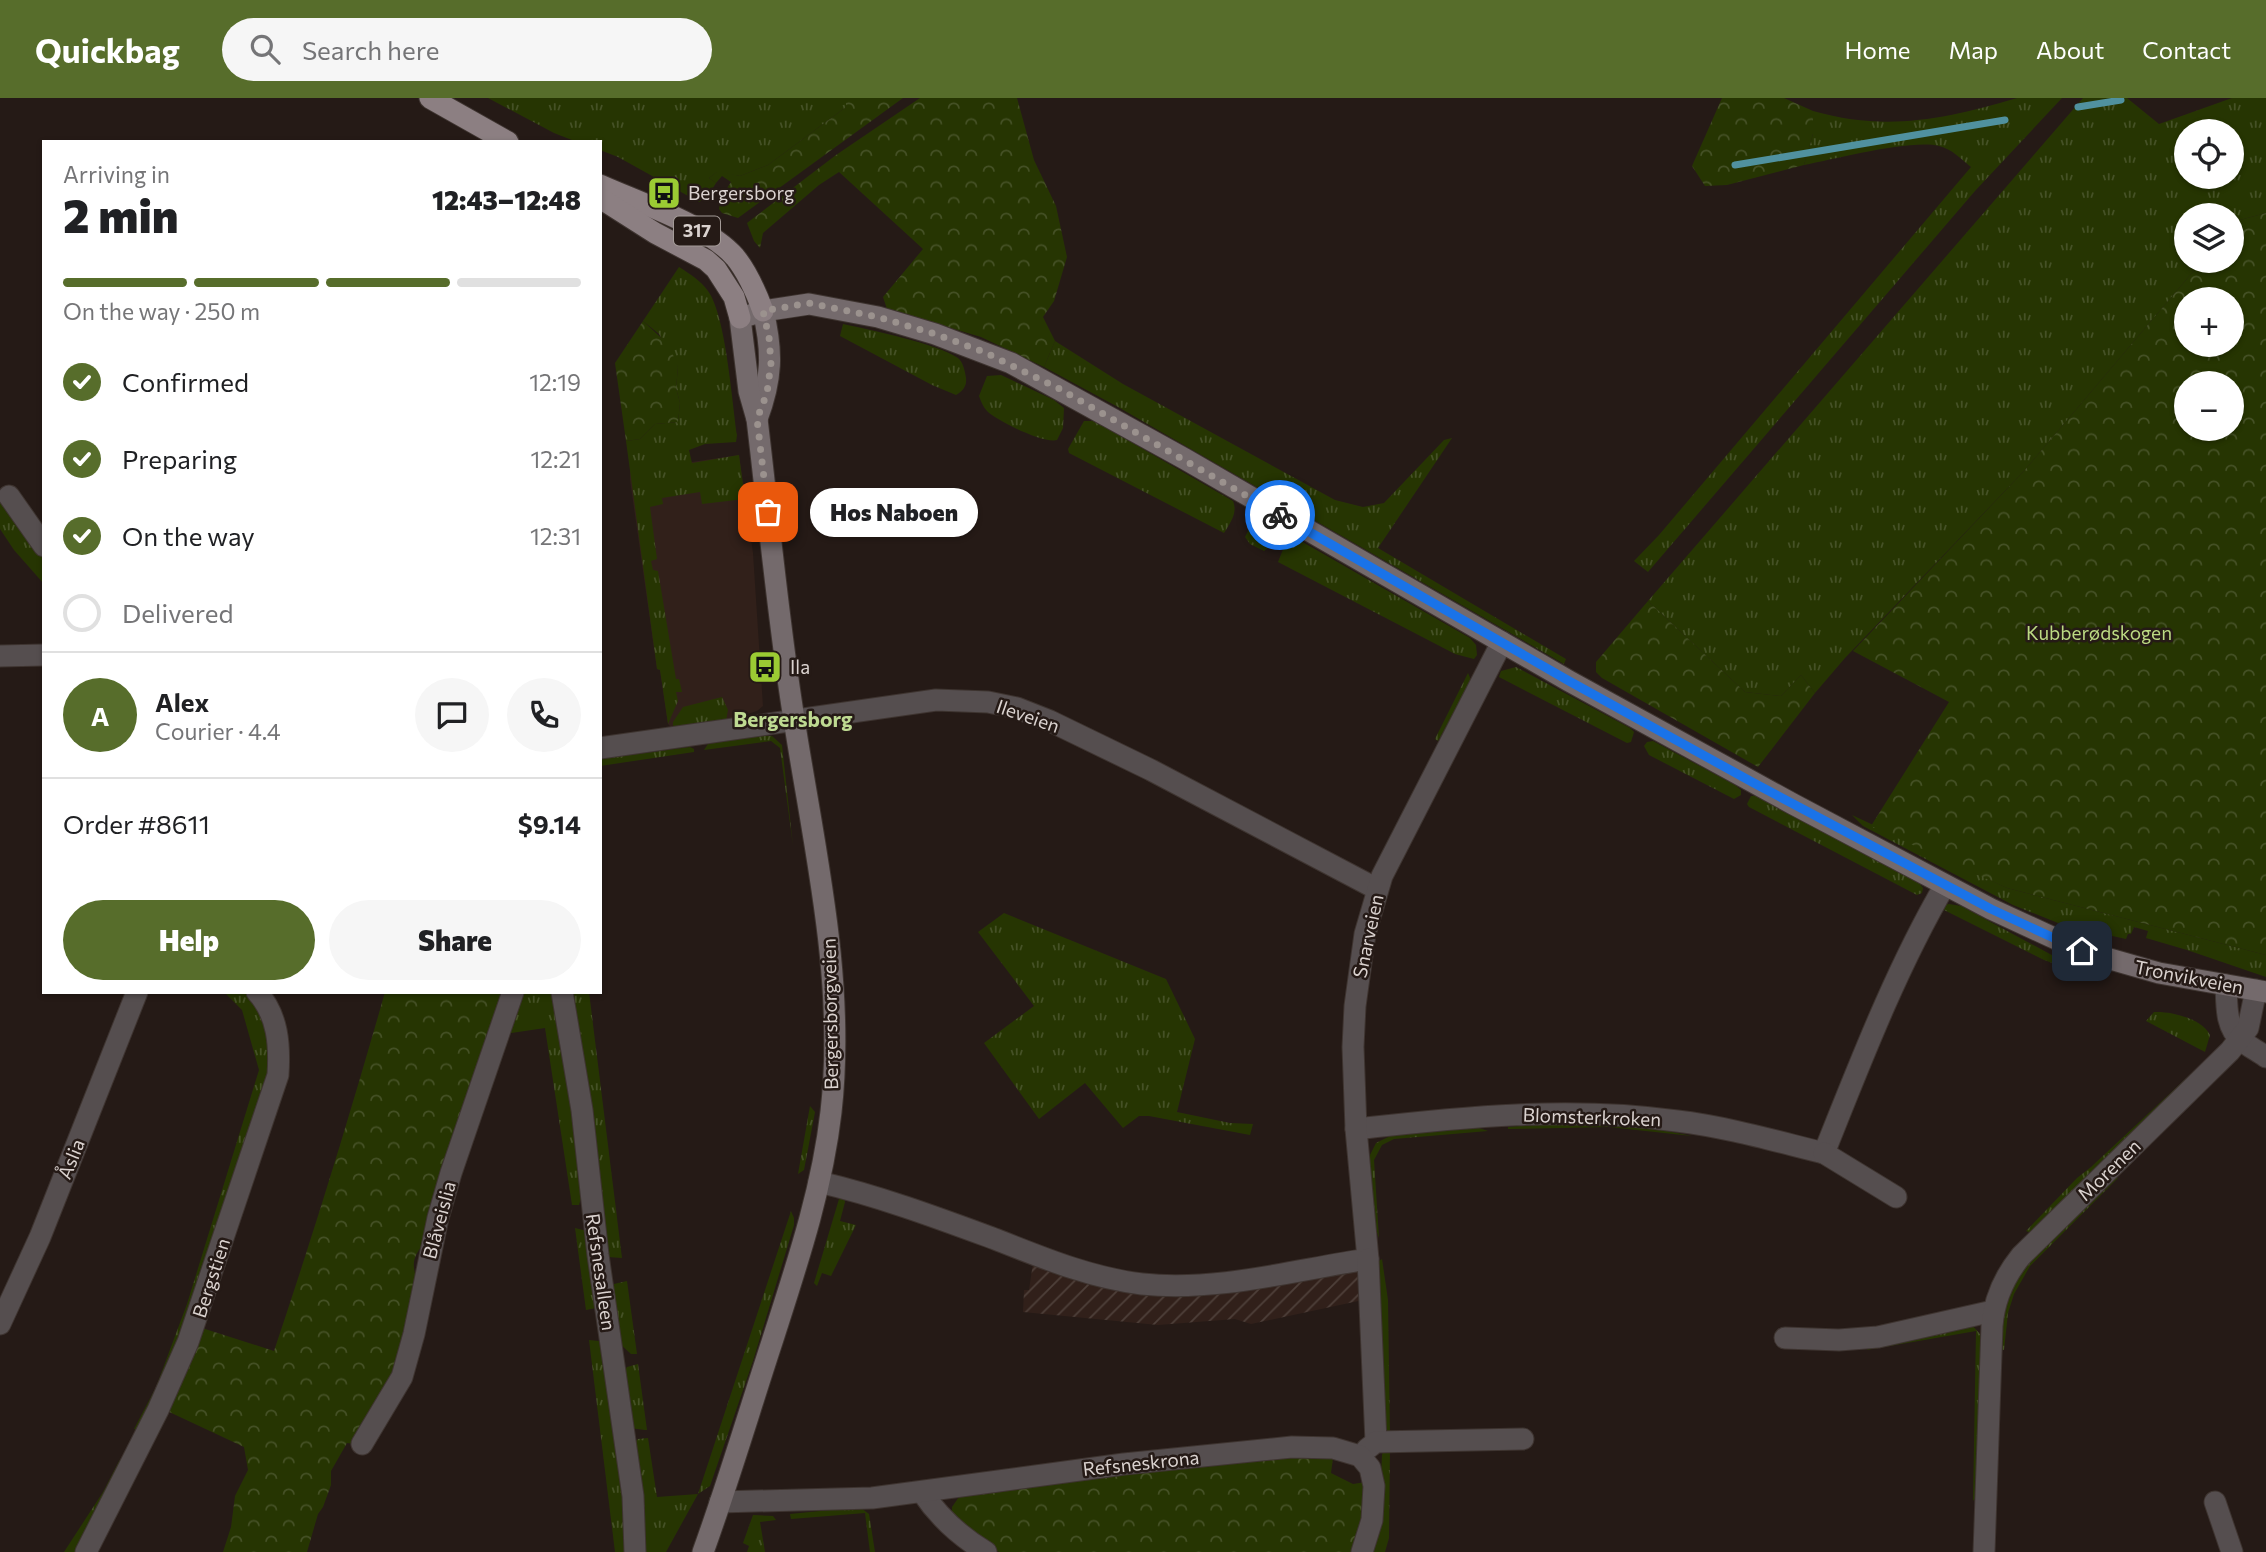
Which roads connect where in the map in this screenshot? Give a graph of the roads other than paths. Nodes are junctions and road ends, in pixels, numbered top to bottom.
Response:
1 (430, 98) edge
2 (504, 140) edge
3 (602, 186) edge
4 (602, 199) edge
5 (763, 311) junction
6 (740, 318) junction
7 (757, 419) junction
8 (9, 496) dead end
9 (42, 543) edge
10 (1502, 642) junction
11 (42, 654) edge
12 (0, 656) edge
13 (794, 719) junction
14 (602, 748) edge
15 (1945, 885) junction
16 (1377, 889) junction
17 (2226, 985) junction
18 (2261, 991) edge
19 (136, 994) edge
20 (258, 994) edge
21 (512, 994) edge
22 (562, 994) edge
23 (2240, 1040) junction
24 (2266, 1057) edge
25 (1356, 1129) junction
26 (1824, 1153) junction
27 (819, 1182) junction
28 (1896, 1197) dead end
29 (1368, 1259) junction
30 (1993, 1311) junction
31 (0, 1324) edge
32 (1784, 1338) dead end
33 (1523, 1440) dead end
34 (362, 1444) dead end
35 (1368, 1449) junction
36 (922, 1492) junction
37 (720, 1502) junction
38 (2215, 1502) dead end
39 (86, 1552) edge
40 (635, 1552) edge
41 (703, 1552) edge
42 (986, 1552) edge
43 (1362, 1552) edge
44 (1984, 1552) edge
45 (2232, 1552) edge

1 - 2 main road
3 - 5 main road, 317
4 - 6 main road, 317
5 - 6 street, Tronvikveien
5 - 7 street, Bergersborgveien
5 - 10 street, Tronvikveien
6 - 7 street, Bergersborgveien
7 - 13 street, Bergersborgveien
8 - 9 street
10 - 15 street, Tronvikveien
10 - 16 street, Snarveien
11 - 12 street
13 - 14 street, Ileveien
13 - 16 street, Ileveien
13 - 27 street, Bergersborgveien
15 - 17 street, Tronvikveien
15 - 26 street
16 - 25 street, Snarveien
17 - 18 street, Tronvikveien
17 - 23 street
18 - 23 street
19 - 31 street, Åslia
20 - 39 street, Bergstien
21 - 34 street, Blåveislia
22 - 40 street, Refsnesalleen
23 - 24 street
23 - 30 street, Morenen
25 - 26 street, Blomsterkroken
25 - 29 street, Snarveien
26 - 28 street, Blomsterkroken
27 - 29 street
27 - 37 street, Bergersborgveien
29 - 35 street, Snarveien
30 - 32 street
30 - 44 street, Morenen
33 - 35 street, Refsneskrona
35 - 36 street, Refsneskrona
35 - 43 street
36 - 37 street, Refsneskrona
36 - 42 street
37 - 41 street, Bergersborgveien
38 - 45 street

